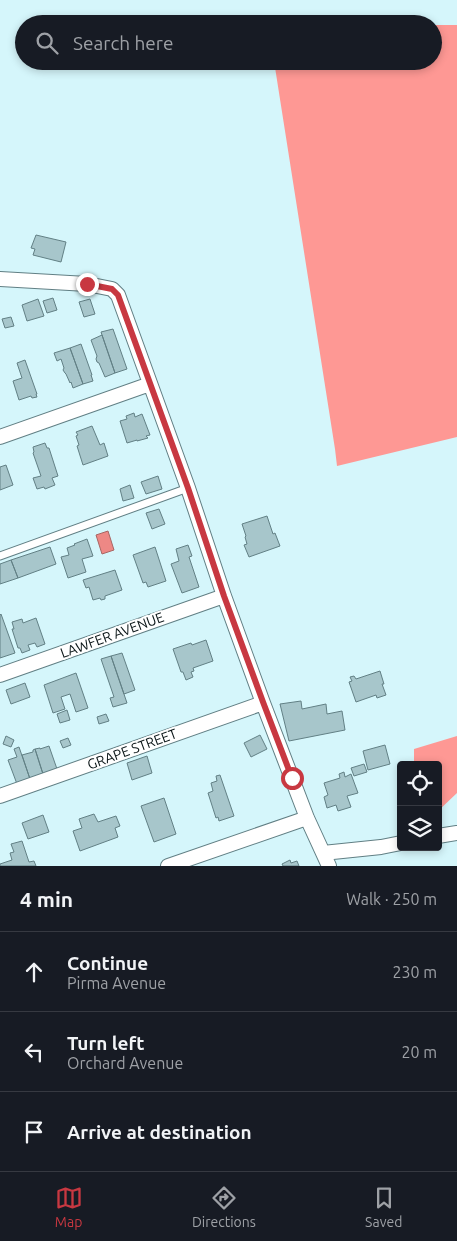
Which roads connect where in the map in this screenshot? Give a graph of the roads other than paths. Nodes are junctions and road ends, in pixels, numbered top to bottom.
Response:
1 (0, 279) edge
2 (150, 384) junction
3 (0, 437) edge
4 (188, 488) junction
5 (0, 556) edge
6 (224, 596) junction
7 (0, 675) edge
8 (263, 702) junction
9 (0, 796) edge
10 (307, 818) junction
11 (457, 833) edge
12 (442, 835) edge
13 (397, 844) edge
14 (323, 853) junction
15 (168, 866) edge
16 (329, 866) edge

1 - 2 street
2 - 3 street
2 - 4 street
4 - 5 lane
4 - 6 street
6 - 7 street, LAWFER AVENUE
6 - 8 street
8 - 9 street, GRAPE STREET
8 - 10 street
10 - 14 street
10 - 15 street
11 - 12 street
13 - 14 street
14 - 16 street

